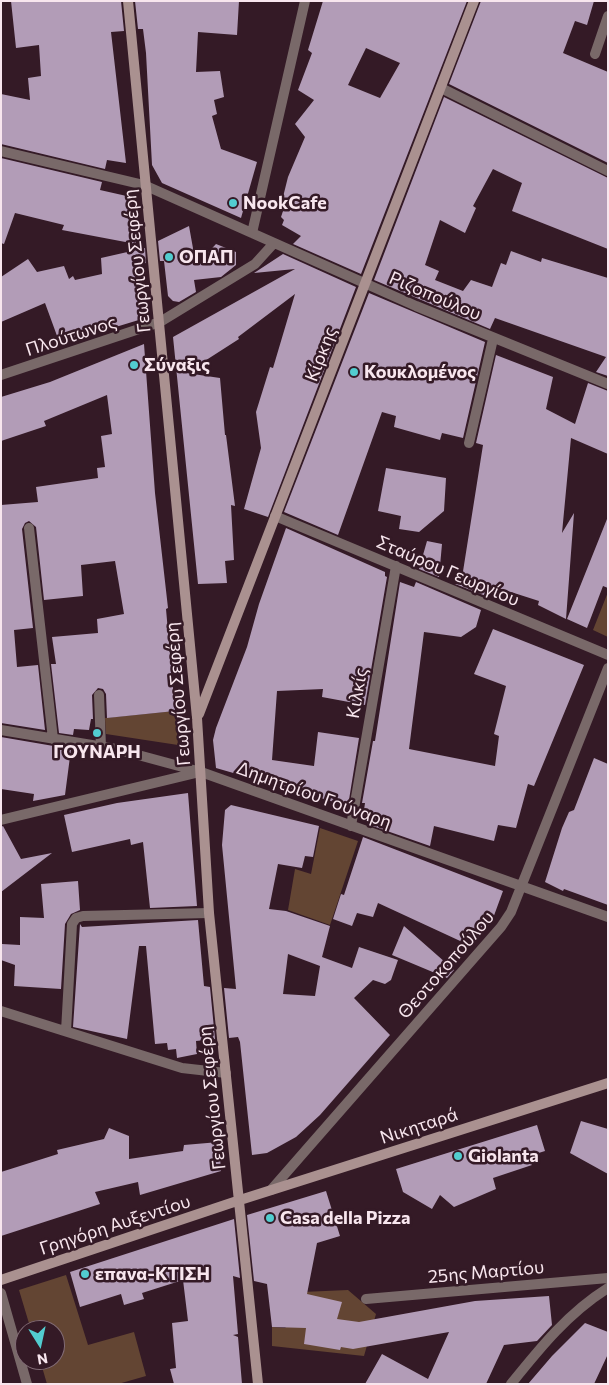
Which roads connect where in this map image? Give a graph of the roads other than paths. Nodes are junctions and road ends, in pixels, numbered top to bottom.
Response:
1 (128, 1) edge
2 (306, 1) edge
3 (474, 1) edge
4 (608, 16) edge
5 (595, 54) dead end
6 (441, 88) junction
7 (1, 151) edge
8 (608, 171) edge
9 (144, 185) junction
10 (252, 233) junction
11 (274, 243) junction
12 (365, 284) junction
13 (160, 322) junction
14 (493, 339) junction
15 (1, 375) edge
16 (608, 384) edge
17 (469, 443) dead end
18 (276, 516) junction
19 (29, 528) dead end
20 (396, 566) junction
21 (608, 655) edge
22 (608, 668) edge
23 (99, 695) dead end
24 (197, 718) junction
25 (1, 730) edge
26 (53, 739) junction
27 (101, 747) junction
28 (201, 772) junction
29 (1, 820) edge
30 (350, 826) junction
31 (523, 887) junction
32 (210, 913) junction
33 (608, 917) edge
34 (1, 1011) edge
35 (66, 1031) junction
36 (226, 1073) junction
37 (608, 1083) edge
38 (271, 1190) junction
39 (240, 1200) junction
40 (608, 1278) edge
41 (1, 1280) edge
42 (608, 1288) edge
43 (1, 1293) edge
44 (366, 1299) dead end
45 (27, 1384) edge
46 (258, 1384) edge
47 (511, 1384) edge

1 - 9 street, Γεωργίου Σεφέρη
2 - 10 street
3 - 6 street, Κίρκης
4 - 5 street
6 - 8 street
6 - 12 street, Κίρκης
7 - 9 street, Ριζοπούλου
9 - 10 street, Ριζοπούλου
9 - 13 street, Γεωργίου Σεφέρη
10 - 11 street, Ριζοπούλου
11 - 12 street, Ριζοπούλου
11 - 13 street, Πλούτωνος
12 - 14 street, Ριζοπούλου
12 - 18 street, Κίρκης
13 - 15 street, Πλούτωνος
13 - 24 street, Γεωργίου Σεφέρη
14 - 16 street, Ριζοπούλου
14 - 17 street
18 - 20 street, Σταύρου Γεωργίου
18 - 24 street, Κίρκης
19 - 26 street
20 - 21 street, Σταύρου Γεωργίου
20 - 30 street, Κιλκίς
22 - 31 street, Θεοτοκοπούλου
23 - 27 street
24 - 28 street, Γεωργίου Σεφέρη
25 - 26 street, Δημητρίου Γούναρη
26 - 27 street, Δημητρίου Γούναρη
27 - 28 street, Δημητρίου Γούναρη
28 - 29 street
28 - 30 street, Δημητρίου Γούναρη
28 - 32 street, Γεωργίου Σεφέρη
30 - 31 street, Δημητρίου Γούναρη
31 - 33 street, Δημητρίου Γούναρη
31 - 38 street, Θεοτοκοπούλου
32 - 35 street
32 - 36 street, Γεωργίου Σεφέρη
34 - 35 street
35 - 36 street
36 - 39 street, Γεωργίου Σεφέρη
37 - 38 street, Νικηταρά
38 - 39 street, Νικηταρά
39 - 41 street, Γρηγόρη Αυξεντίου
39 - 46 street, Γεωργίου Σεφέρη
40 - 44 street, 25ης Μαρτίου
42 - 47 street
43 - 45 street

